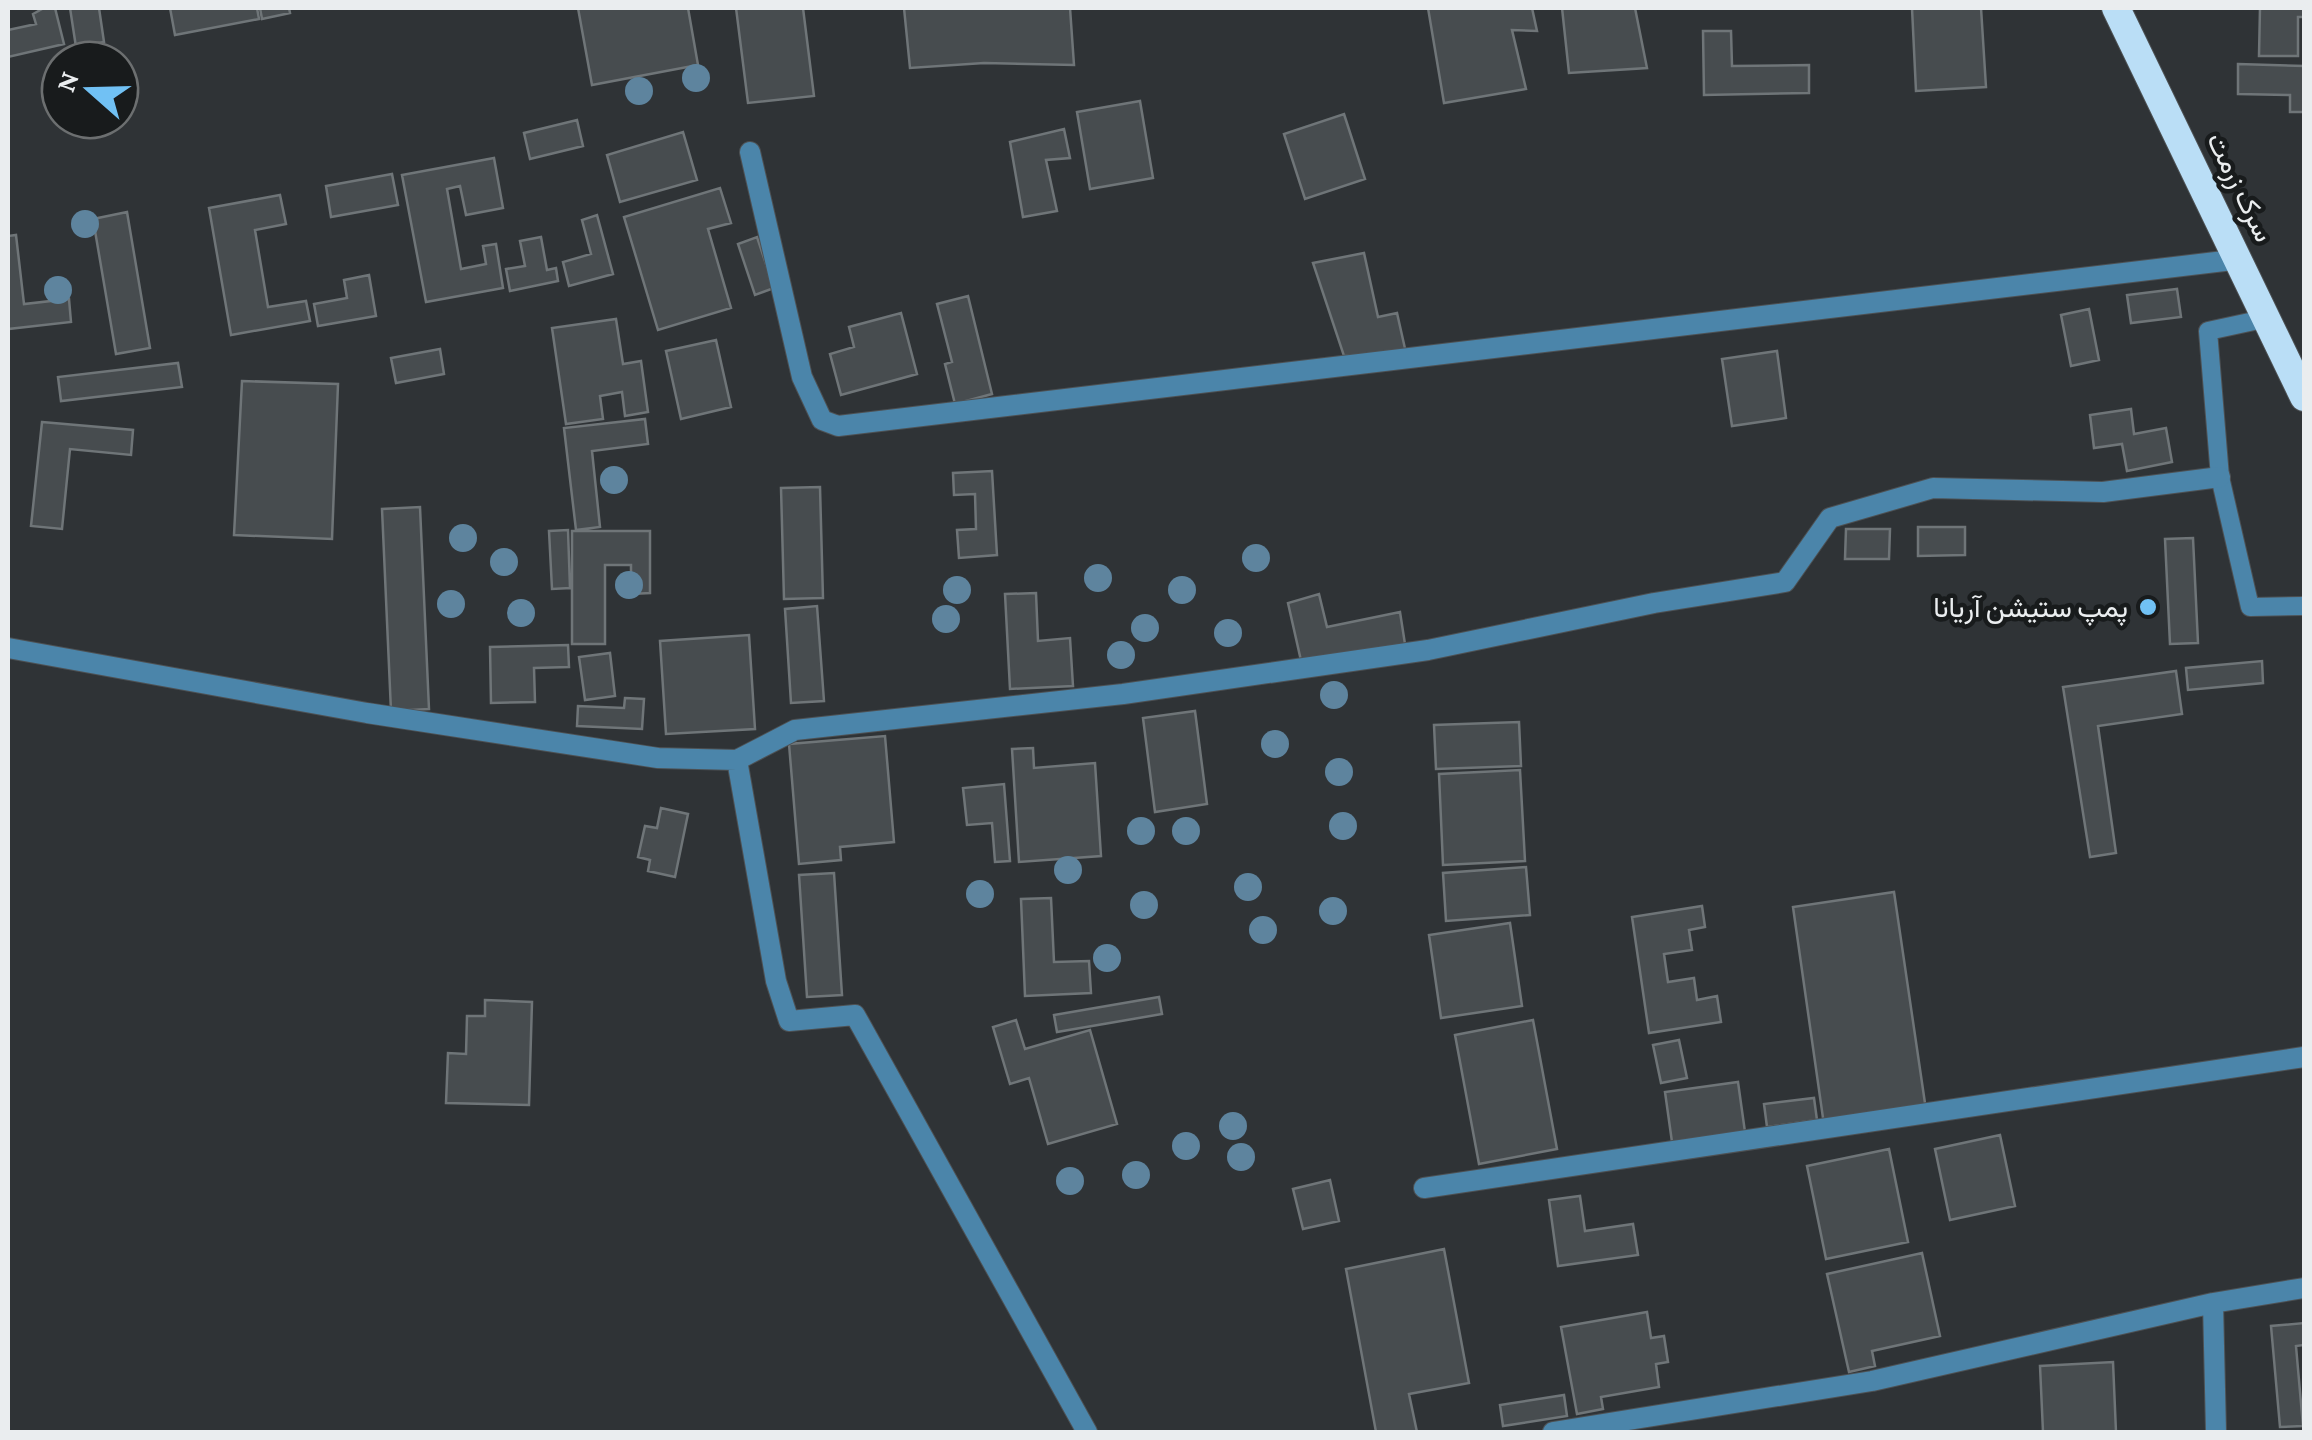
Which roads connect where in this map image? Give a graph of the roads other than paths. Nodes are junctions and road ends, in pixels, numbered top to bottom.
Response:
1 (2116, 8) edge
2 (750, 152) dead end
3 (2240, 259) junction
4 (2268, 318) junction
5 (2304, 397) edge
6 (2220, 477) junction
7 (2304, 606) edge
8 (8, 648) edge
9 (737, 760) junction
10 (2304, 1056) edge
11 (1424, 1188) dead end
12 (2304, 1288) edge
13 (2213, 1303) junction
14 (1087, 1432) edge
15 (1553, 1432) edge
16 (2216, 1432) edge

1 - 3 highway, سرک زرمت
2 - 3 street
3 - 4 highway, سرک زرمت
4 - 5 highway, سرک زرمت
4 - 6 lane
6 - 7 lane
6 - 9 street
8 - 9 street
9 - 14 street
10 - 11 street
12 - 13 street
13 - 15 street
13 - 16 street

